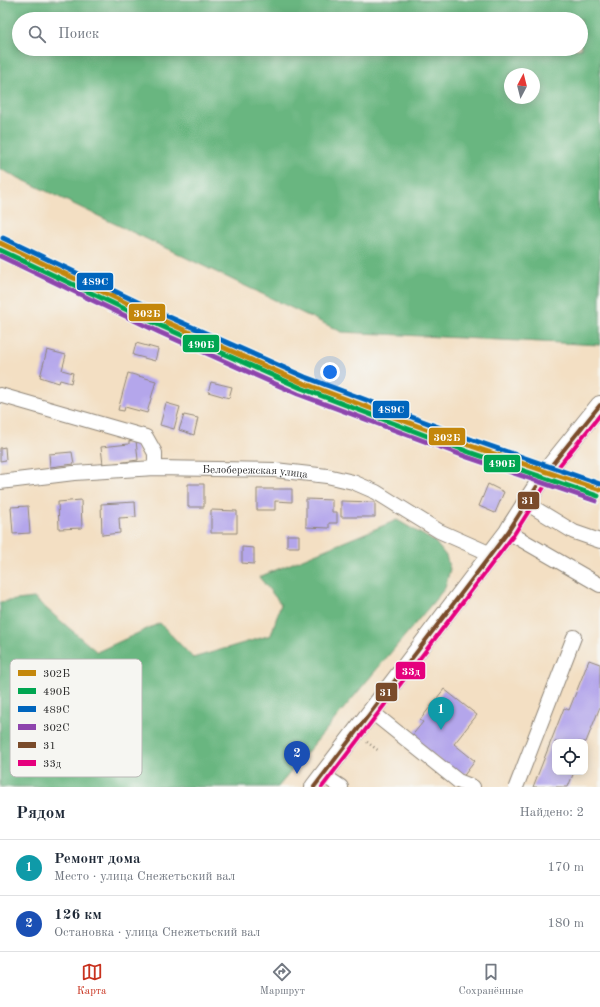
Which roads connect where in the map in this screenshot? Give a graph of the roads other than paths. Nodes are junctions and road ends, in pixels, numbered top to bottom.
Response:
1 (0, 395) edge
2 (600, 405) edge
3 (155, 468) junction
4 (0, 482) edge
5 (526, 503) junction
6 (508, 532) junction
7 (600, 541) edge
8 (491, 554) junction
9 (600, 585) edge
10 (574, 637) dead end
11 (372, 712) junction
12 (319, 781) edge
13 (340, 787) edge
14 (474, 787) edge
15 (516, 787) edge

1 - 3 street
2 - 5 main road
3 - 4 street, Белобережская улица
3 - 8 street, Белобережская улица
5 - 6 main road
5 - 7 street
6 - 8 main road
6 - 9 street
8 - 11 main road
10 - 15 street
11 - 12 main road
11 - 14 street
12 - 13 street

